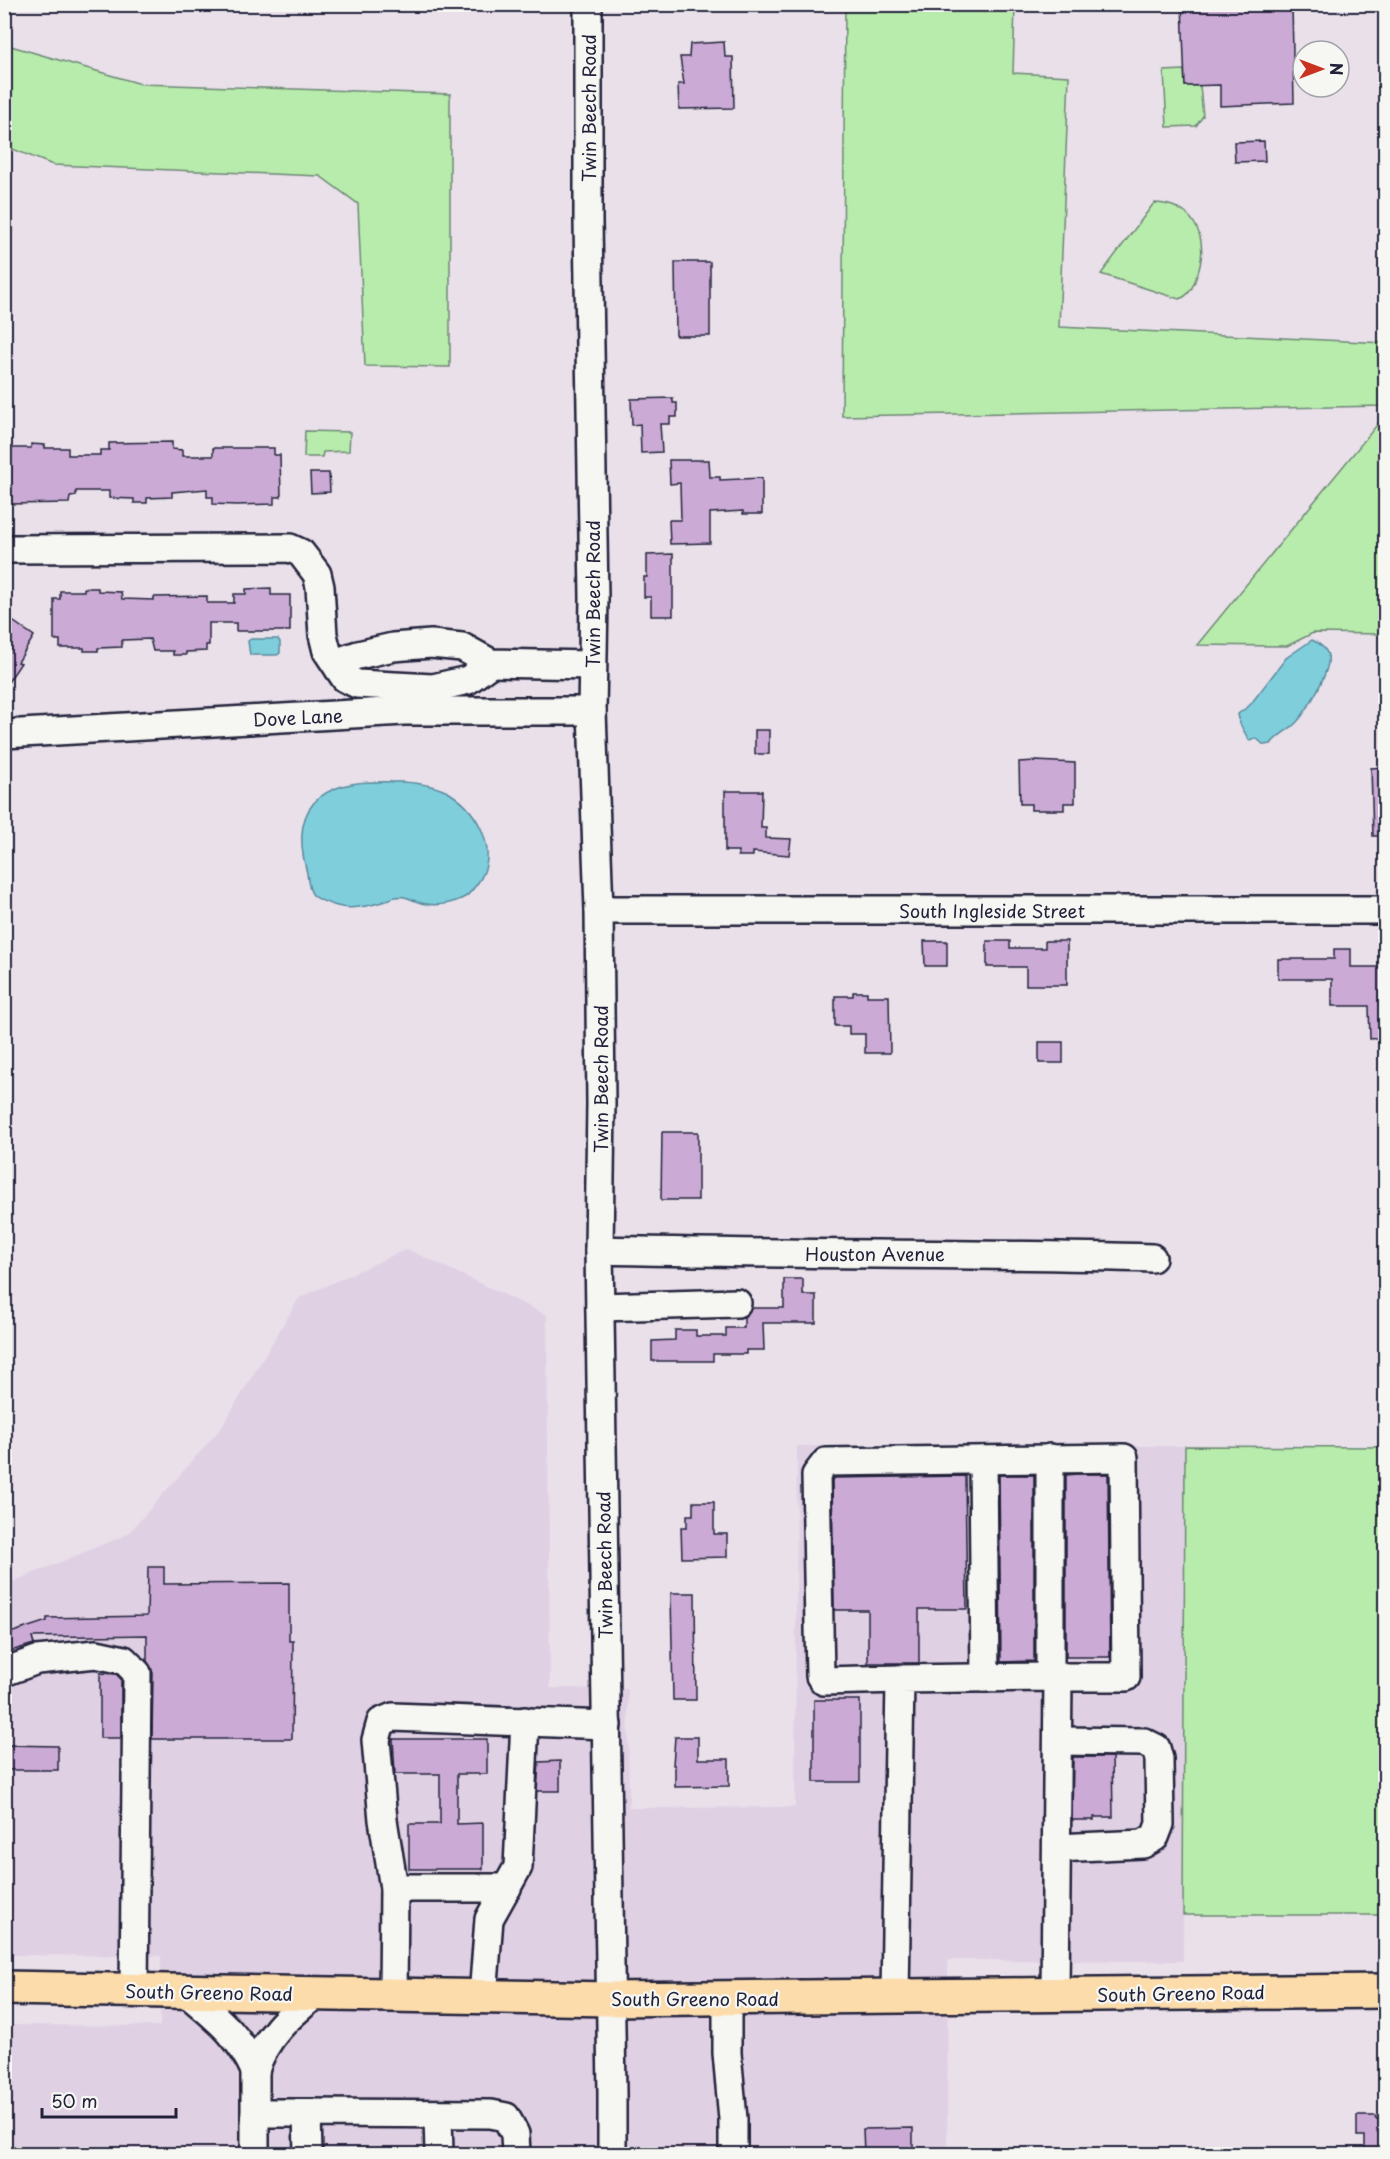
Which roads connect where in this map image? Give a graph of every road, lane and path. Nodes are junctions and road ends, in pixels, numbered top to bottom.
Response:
1 (588, 4) edge
2 (4, 549) edge
3 (491, 663) junction
4 (592, 665) junction
5 (339, 669) junction
6 (592, 711) junction
7 (4, 734) edge
8 (1386, 909) edge
9 (599, 910) junction
10 (598, 1250) junction
11 (1152, 1258) dead end
12 (737, 1303) dead end
13 (600, 1306) junction
14 (1050, 1458) junction
15 (983, 1460) junction
16 (4, 1672) edge
17 (1054, 1677) junction
18 (985, 1678) junction
19 (900, 1679) junction
20 (525, 1721) junction
21 (607, 1725) junction
22 (1058, 1741) junction
23 (1057, 1848) junction
24 (394, 1888) junction
25 (507, 1888) junction
26 (4, 1988) edge
27 (134, 1990) junction
28 (1386, 1991) edge
29 (186, 1992) junction
30 (316, 1994) junction
31 (1055, 1994) junction
32 (393, 1995) junction
33 (895, 1996) junction
34 (483, 1997) junction
35 (727, 1998) junction
36 (610, 1999) junction
37 (255, 2071) junction
38 (255, 2113) junction
39 (307, 2113) junction
40 (438, 2115) junction
41 (255, 2154) edge
42 (308, 2154) edge
43 (439, 2154) edge
44 (516, 2154) edge
45 (612, 2154) edge
46 (733, 2154) edge

1 - 4 street, Twin Beech Road
2 - 5 street
3 - 4 street
3 - 5 street
3 - 5 street
4 - 6 street, Twin Beech Road
6 - 7 street, Dove Lane
6 - 9 street, Twin Beech Road
8 - 9 street, South Ingleside Street
9 - 10 street, Twin Beech Road
10 - 11 street, Houston Avenue
10 - 13 street, Twin Beech Road
12 - 13 street
13 - 21 street, Twin Beech Road
14 - 15 street
14 - 17 street
14 - 17 street
15 - 18 street
15 - 19 street
16 - 27 street
17 - 18 street
17 - 22 street
18 - 19 street
19 - 33 street
20 - 21 street
20 - 24 street
20 - 25 street
21 - 36 street, Twin Beech Road
22 - 23 street
22 - 23 street
23 - 31 street
24 - 25 street
24 - 32 street
25 - 34 street
26 - 27 main road, South Greeno Road
27 - 29 main road, South Greeno Road
28 - 31 main road, South Greeno Road
29 - 30 main road, South Greeno Road
29 - 37 street
30 - 32 main road, South Greeno Road
30 - 37 street
31 - 33 main road, South Greeno Road
32 - 34 main road, South Greeno Road
33 - 35 main road, South Greeno Road
34 - 36 main road, South Greeno Road
35 - 36 main road, South Greeno Road
35 - 46 street
36 - 45 street, Twin Beech Road
37 - 38 street
38 - 39 street
38 - 41 street
39 - 40 street
39 - 42 street
40 - 43 street
40 - 44 street

